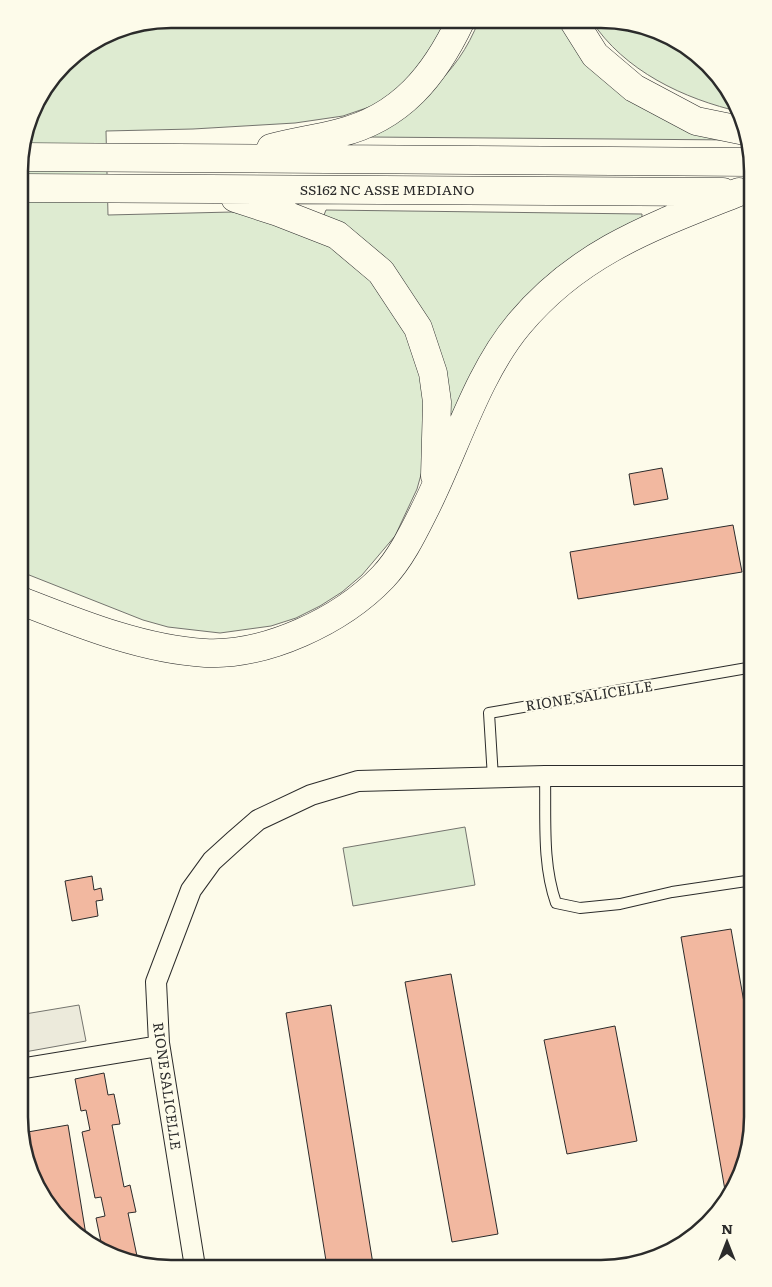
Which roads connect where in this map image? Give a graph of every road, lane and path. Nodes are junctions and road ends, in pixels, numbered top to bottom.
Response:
1 (457, 28) edge
2 (578, 28) edge
3 (739, 130) edge
4 (29, 157) edge
5 (229, 158) junction
6 (744, 162) edge
7 (28, 188) edge
8 (208, 189) junction
9 (744, 192) edge
10 (744, 193) edge
11 (435, 488) junction
12 (28, 594) edge
13 (28, 603) edge
14 (28, 611) edge
15 (50, 612) junction
16 (744, 669) edge
17 (545, 776) junction
18 (744, 776) edge
19 (493, 778) junction
20 (744, 881) edge
21 (159, 1046) junction
22 (28, 1068) edge
23 (194, 1260) edge

1 - 5 highway
2 - 3 highway
4 - 5 highway
5 - 6 highway
7 - 8 highway, SS162 NC ASSE MEDIANO
8 - 9 highway, SS162 NC ASSE MEDIANO
8 - 11 highway
10 - 11 highway
11 - 15 highway
12 - 15 highway
13 - 15 highway
14 - 15 highway
16 - 19 lane, RIONE SALICELLE
17 - 18 street, RIONE SALICELLE
17 - 19 street, RIONE SALICELLE
17 - 20 lane
19 - 21 street, RIONE SALICELLE
21 - 22 street
21 - 23 street, RIONE SALICELLE

